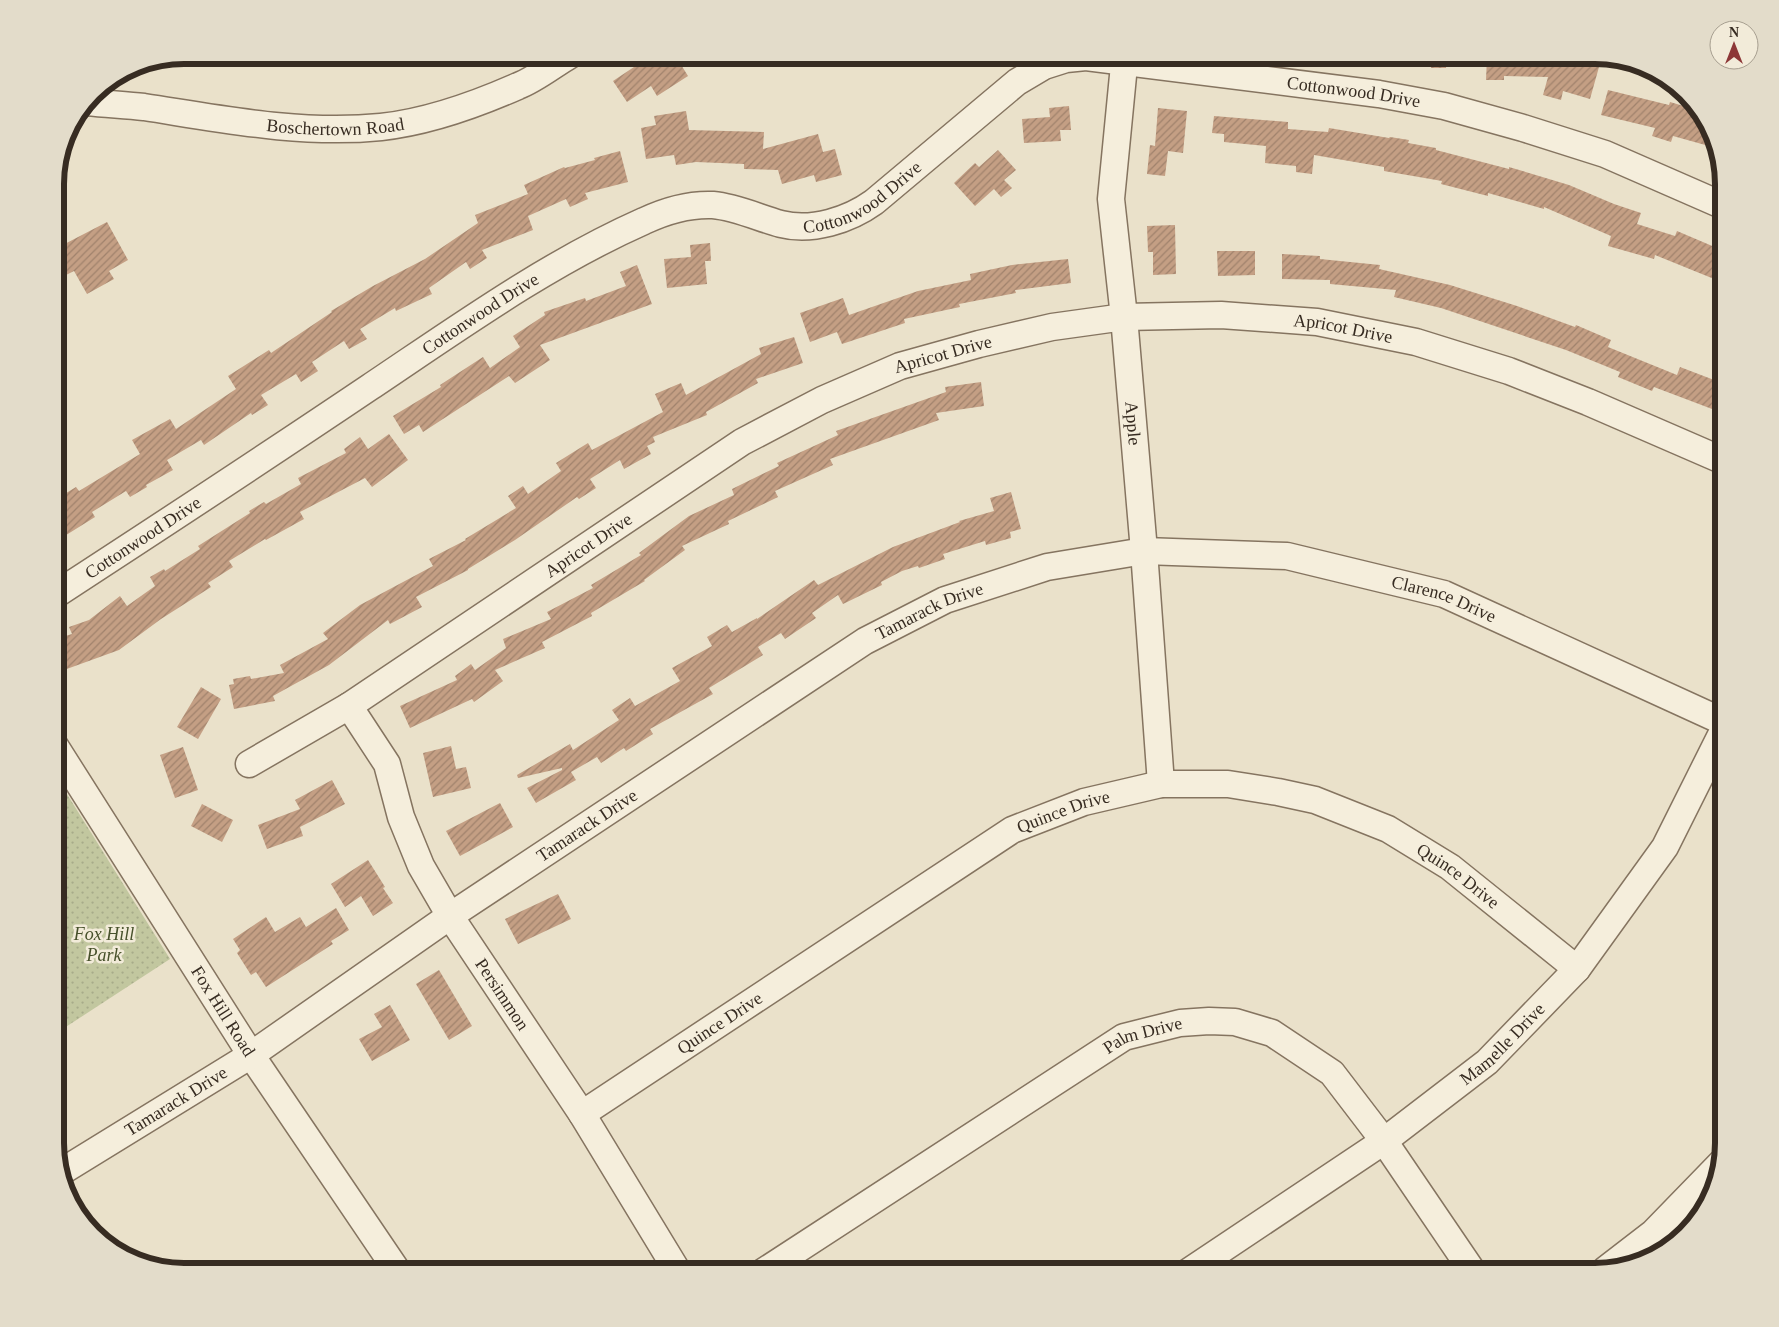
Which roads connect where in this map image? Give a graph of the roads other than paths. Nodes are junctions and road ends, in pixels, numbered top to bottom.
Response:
1 (555, 64) edge
2 (1050, 64) edge
3 (1124, 64) edge
4 (1161, 64) edge
5 (96, 103) edge
6 (1715, 202) edge
7 (1124, 318) junction
8 (1715, 457) edge
9 (1144, 551) junction
10 (64, 589) edge
11 (349, 706) junction
12 (1715, 718) edge
13 (1715, 747) edge
14 (64, 760) edge
15 (249, 764) dead end
16 (1161, 784) junction
17 (450, 916) junction
18 (1577, 969) junction
19 (251, 1055) junction
20 (582, 1114) junction
21 (1384, 1142) junction
22 (66, 1169) edge
23 (1711, 1173) edge
24 (1617, 1261) edge
25 (392, 1263) edge
26 (673, 1263) edge
27 (777, 1263) edge
28 (1202, 1263) edge
29 (1467, 1263) edge

1 - 5 street, Boschertown Road
2 - 10 street, Cottonwood Drive
3 - 7 street, Apple
4 - 6 street, Cottonwood Drive
7 - 8 street, Apricot Drive
7 - 9 street, Apple
7 - 11 street, Apricot Drive
9 - 12 street, Clarence Drive
9 - 16 street, Apple
9 - 17 street, Tamarack Drive
11 - 15 street, Apricot Drive
11 - 17 street, Persimmon
13 - 18 street, Mamelle Drive
14 - 19 street, Fox Hill Road
16 - 18 street, Quince Drive
16 - 20 street, Quince Drive
17 - 19 street, Tamarack Drive
17 - 20 street, Persimmon
18 - 21 street, Mamelle Drive
19 - 22 street, Tamarack Drive
19 - 25 street, Fox Hill Road
20 - 26 street, Persimmon
21 - 27 street, Palm Drive
21 - 28 street, Mamelle Drive
21 - 29 street, Palm Drive
23 - 24 street

